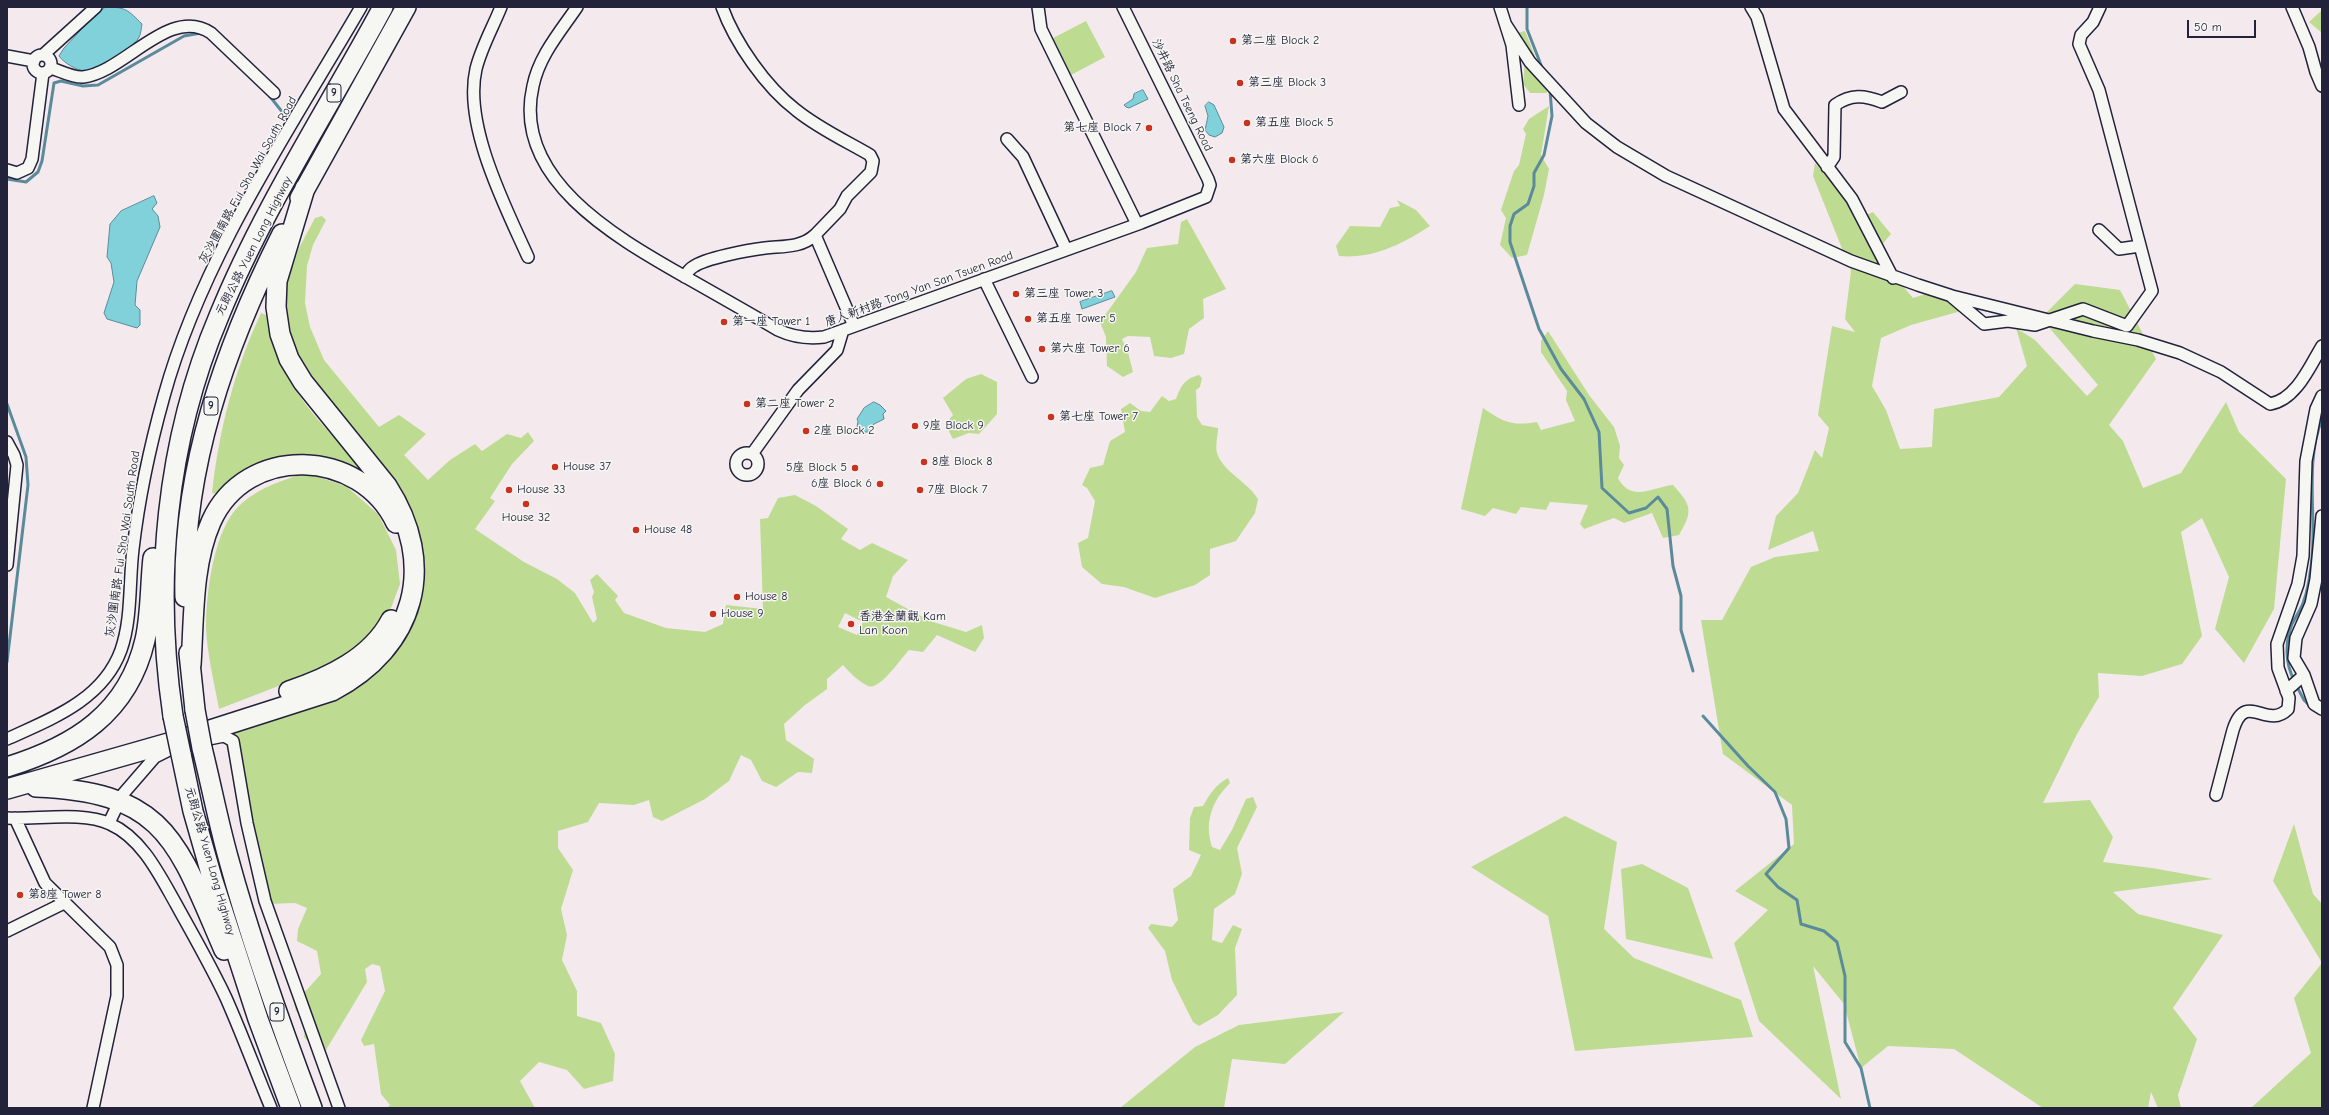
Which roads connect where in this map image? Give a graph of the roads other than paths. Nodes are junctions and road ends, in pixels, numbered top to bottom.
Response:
1 (96, 7) edge
2 (362, 7) edge
3 (384, 7) edge
4 (406, 7) edge
5 (501, 7) edge
6 (577, 7) edge
7 (722, 7) edge
8 (1038, 7) edge
9 (1123, 7) edge
10 (1500, 7) edge
11 (1752, 7) edge
12 (2100, 7) edge
13 (2292, 7) edge
14 (1506, 25) junction
15 (7, 56) edge
16 (38, 58) junction
17 (47, 70) junction
18 (2322, 86) edge
19 (1901, 92) dead end
20 (274, 93) dead end
21 (1519, 105) dead end
22 (1007, 139) dead end
23 (1827, 167) junction
24 (7, 170) edge
25 (305, 188) junction
26 (1206, 197) joint
27 (1137, 224) junction
28 (2099, 230) dead end
29 (815, 235) junction
30 (2140, 246) junction
31 (1066, 250) junction
32 (528, 257) dead end
33 (685, 277) junction
34 (984, 279) junction
35 (854, 326) junction
36 (843, 330) junction
37 (2322, 346) edge
38 (1032, 377) dead end
39 (2322, 396) edge
40 (7, 442) edge
41 (752, 454) dead end
42 (176, 464) junction
43 (2322, 516) edge
44 (7, 565) edge
45 (190, 665) junction
46 (2295, 684) junction
47 (2322, 709) edge
48 (7, 739) edge
49 (7, 766) edge
50 (12, 784) edge
51 (123, 794) dead end
52 (2216, 795) dead end
53 (118, 804) dead end
54 (11, 818) edge
55 (109, 823) junction
56 (64, 903) junction
57 (7, 931) edge
58 (258, 1019) junction
59 (93, 1108) edge
60 (270, 1108) edge
61 (291, 1108) edge
62 (312, 1108) edge
63 (339, 1108) edge

1 - 16 street
2 - 48 street, 灰沙圍南路 Fui Sha Wai South Road
3 - 42 highway, 元朗公路 Yuen Long Highway / 9
4 - 25 highway, 元朗公路 Yuen Long Highway / 9
5 - 32 street
6 - 33 street, 唐人新村路 Tong Yan San Tsuen Road
7 - 29 street
8 - 27 street
9 - 26 street, 沙井路 Sha Tseng Road
10 - 14 street
11 - 23 street
12 - 30 street
13 - 18 street
14 - 21 street
14 - 37 street
15 - 16 street
16 - 17 street
16 - 17 street
17 - 20 street
17 - 24 street
19 - 23 street
22 - 31 street
23 - 30 street
25 - 45 highway, 元朗公路 Yuen Long Highway / 9
25 - 50 highway
26 - 27 street, 唐人新村路 Tong Yan San Tsuen Road
27 - 31 street, 唐人新村路 Tong Yan San Tsuen Road
28 - 30 street
29 - 33 street
29 - 35 street
31 - 34 street, 唐人新村路 Tong Yan San Tsuen Road
33 - 36 street, 唐人新村路 Tong Yan San Tsuen Road
34 - 35 street, 唐人新村路 Tong Yan San Tsuen Road
34 - 38 street
35 - 36 street, 唐人新村路 Tong Yan San Tsuen Road
36 - 41 street
39 - 46 street
40 - 44 street
42 - 49 highway
42 - 58 highway, 元朗公路 Yuen Long Highway / 9, bridge
43 - 46 street
45 - 50 highway
45 - 62 highway, 元朗公路 Yuen Long Highway / 9, bridge
46 - 47 street
46 - 52 street
50 - 58 highway
51 - 63 street
53 - 55 street
54 - 55 street
54 - 56 street
55 - 60 street
56 - 57 street
56 - 59 street
58 - 61 highway, 元朗公路 Yuen Long Highway / 9

